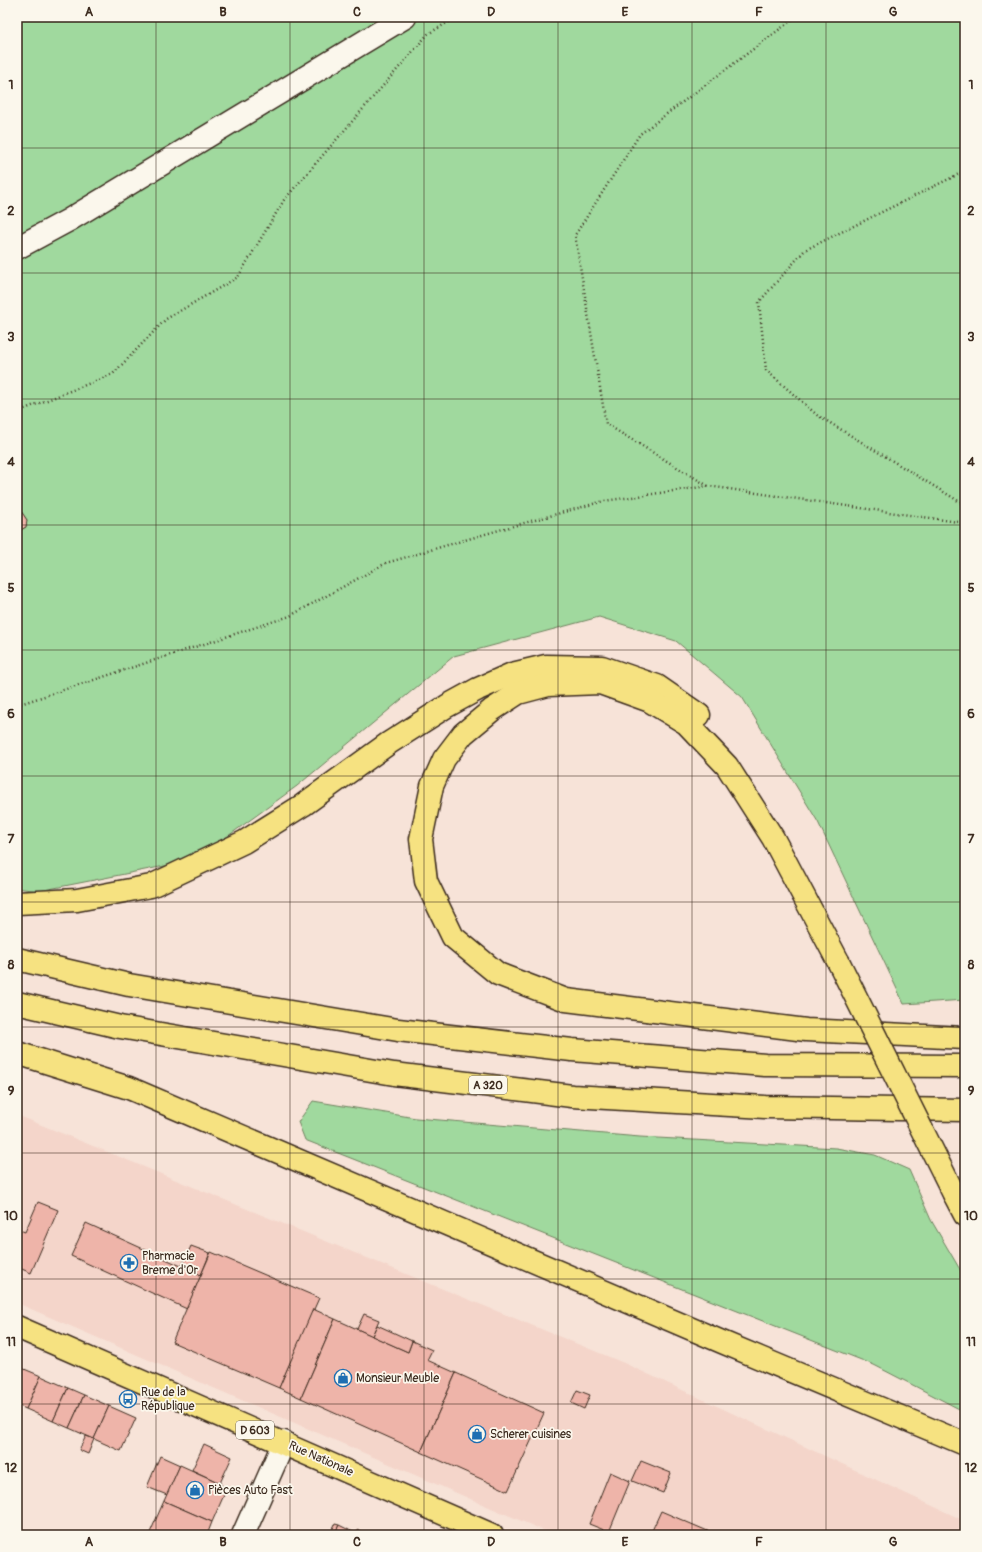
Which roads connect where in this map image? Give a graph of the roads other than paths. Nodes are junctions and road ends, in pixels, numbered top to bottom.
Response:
1 (405, 17) edge
2 (17, 248) edge
3 (17, 903) edge
4 (843, 958) junction
5 (17, 959) edge
6 (17, 1002) edge
7 (965, 1038) edge
8 (17, 1053) edge
9 (965, 1066) edge
10 (965, 1110) edge
11 (959, 1191) edge
12 (965, 1215) edge
13 (17, 1327) edge
14 (284, 1442) junction
15 (965, 1444) edge
16 (243, 1535) edge
17 (492, 1535) edge

1 - 2 main road
3 - 4 main road
4 - 7 main road
4 - 11 main road
5 - 9 main road
6 - 10 main road, A 320
8 - 15 main road
11 - 12 main road
13 - 14 main road, Rue Nationale / D 603
14 - 16 main road
14 - 17 main road, Rue Nationale / D 603

